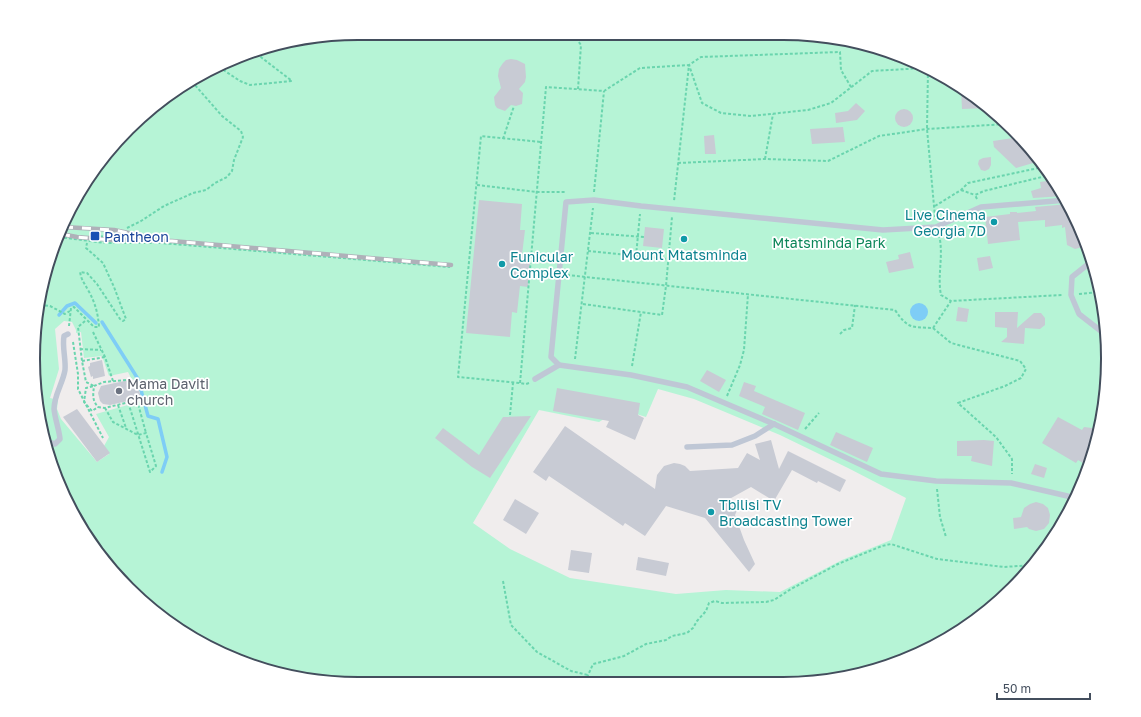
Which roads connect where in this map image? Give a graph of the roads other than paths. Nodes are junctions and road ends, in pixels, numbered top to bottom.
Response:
1 (1059, 201) edge
2 (1087, 265) edge
3 (1099, 330) edge
4 (68, 334) road end
5 (559, 365) junction
6 (535, 379) road end
7 (774, 424) junction
8 (52, 443) edge
9 (687, 447) dead end
10 (1069, 496) edge

1 - 5 lane
2 - 3 lane
4 - 8 lane
5 - 6 lane
5 - 7 lane
7 - 9 lane
7 - 10 lane

